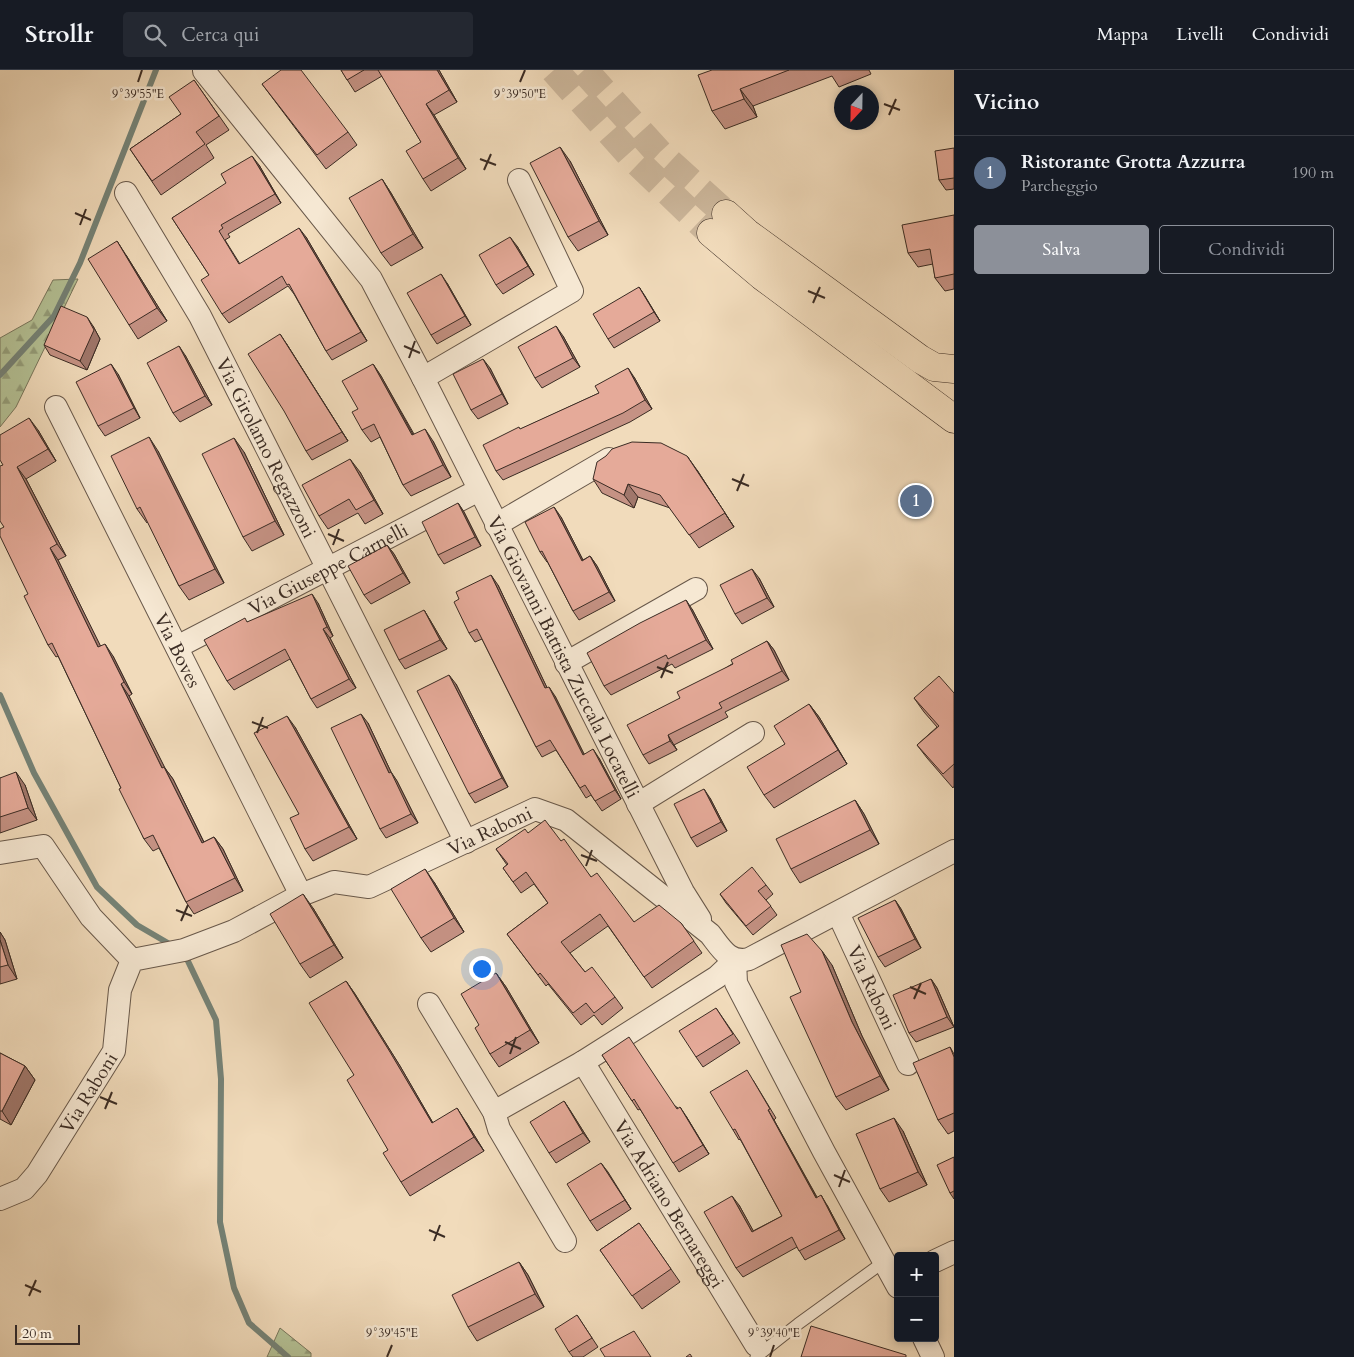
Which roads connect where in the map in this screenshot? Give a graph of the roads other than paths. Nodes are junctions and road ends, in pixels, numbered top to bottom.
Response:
1 (204, 71) dead end
2 (519, 180) dead end
3 (126, 194) dead end
4 (954, 370) edge
5 (423, 378) junction
6 (56, 407) dead end
7 (954, 419) edge
8 (609, 459) edge
9 (479, 490) junction
10 (496, 525) junction
11 (329, 569) junction
12 (696, 589) dead end
13 (177, 647) junction
14 (566, 663) junction
15 (753, 732) dead end
16 (638, 804) junction
17 (466, 842) junction
18 (954, 851) edge
19 (0, 853) edge
20 (301, 895) junction
21 (838, 913) junction
22 (710, 934) junction
23 (132, 960) junction
24 (735, 960) junction
25 (429, 1004) dead end
26 (584, 1062) junction
27 (908, 1064) dead end
28 (494, 1112) junction
29 (0, 1199) edge
30 (565, 1241) dead end
31 (954, 1252) edge
32 (939, 1259) edge
33 (894, 1277) edge
34 (926, 1342) edge
35 (756, 1351) edge
36 (933, 1357) edge

1 - 5 street, Via Giovanni Battista Zuccala Locatelli
2 - 5 street
3 - 11 street, Via Girolamo Regazzoni
4 - 7 highway
5 - 9 street, Via Giovanni Battista Zuccala Locatelli
6 - 13 street, Via Boves
8 - 10 street
9 - 10 street, Via Giovanni Battista Zuccala Locatelli
9 - 11 street, Via Giuseppe Carnelli
10 - 14 street, Via Giovanni Battista Zuccala Locatelli
11 - 13 street, Via Giuseppe Carnelli
11 - 17 street, Via Girolamo Regazzoni
12 - 14 street
13 - 20 street, Via Boves
14 - 16 street, Via Giovanni Battista Zuccala Locatelli
15 - 16 street
16 - 22 street, Via Giovanni Battista Zuccala Locatelli
17 - 20 street, Via Raboni
17 - 22 street, Via Raboni
18 - 21 street
19 - 23 street
20 - 23 street, Via Raboni
21 - 24 street
21 - 27 street, Via Raboni
22 - 24 street, Via Raboni
23 - 29 street, Via Raboni
24 - 26 street
24 - 33 street
25 - 28 street
26 - 28 street
26 - 35 street, Via Adriano Bernareggi
28 - 30 street
31 - 32 street
33 - 35 lane
34 - 36 street

